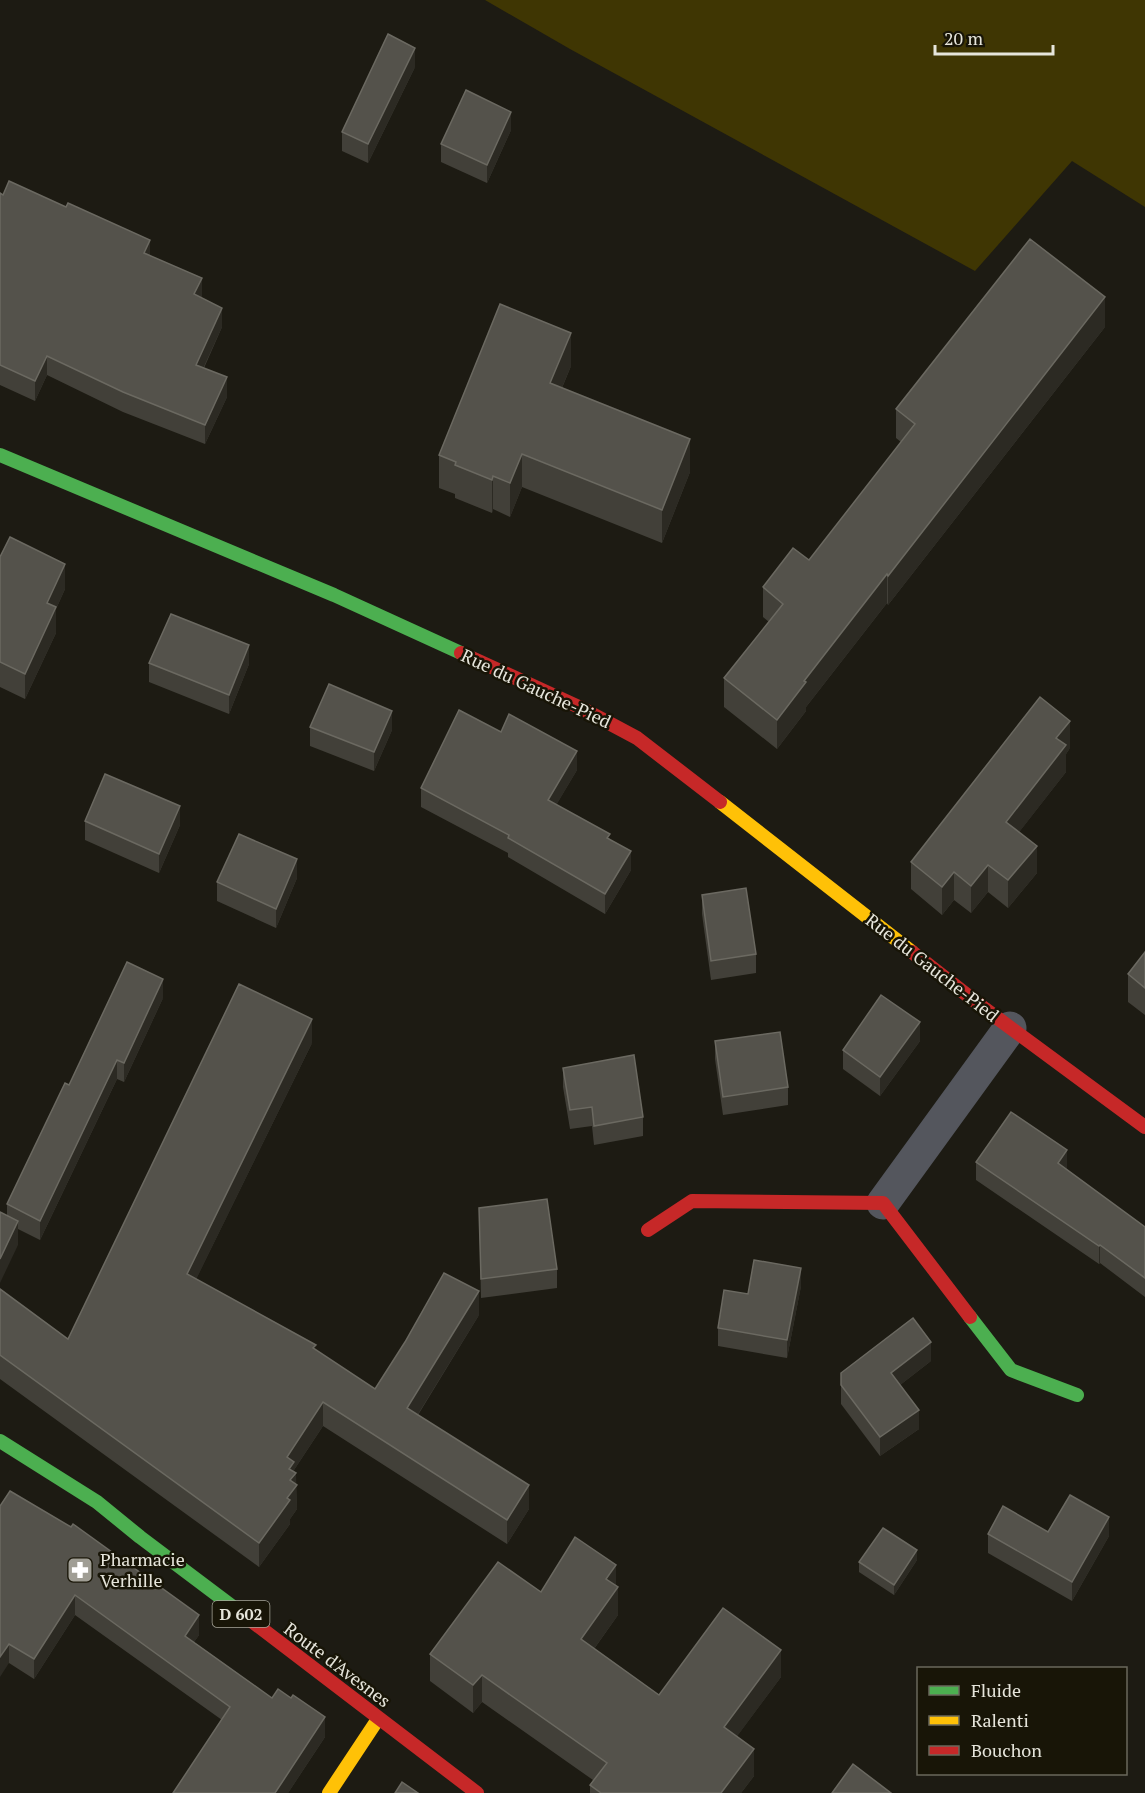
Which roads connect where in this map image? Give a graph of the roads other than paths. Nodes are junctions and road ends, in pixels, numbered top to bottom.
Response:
1 (0, 455) edge
2 (1010, 1028) junction
3 (1145, 1127) edge
4 (883, 1203) junction
5 (648, 1230) dead end
6 (1077, 1395) dead end
7 (0, 1441) edge
8 (378, 1719) junction
9 (329, 1793) edge
10 (477, 1793) edge

1 - 2 street, Rue du Gauche-Pied
2 - 3 street, Rue du Gauche-Pied
2 - 4 street, Rue du Gauche-Pied
4 - 5 street
4 - 6 street
7 - 8 street, Route d'Avesnes / D 602
8 - 9 street
8 - 10 street, Route d'Avesnes / D 602

